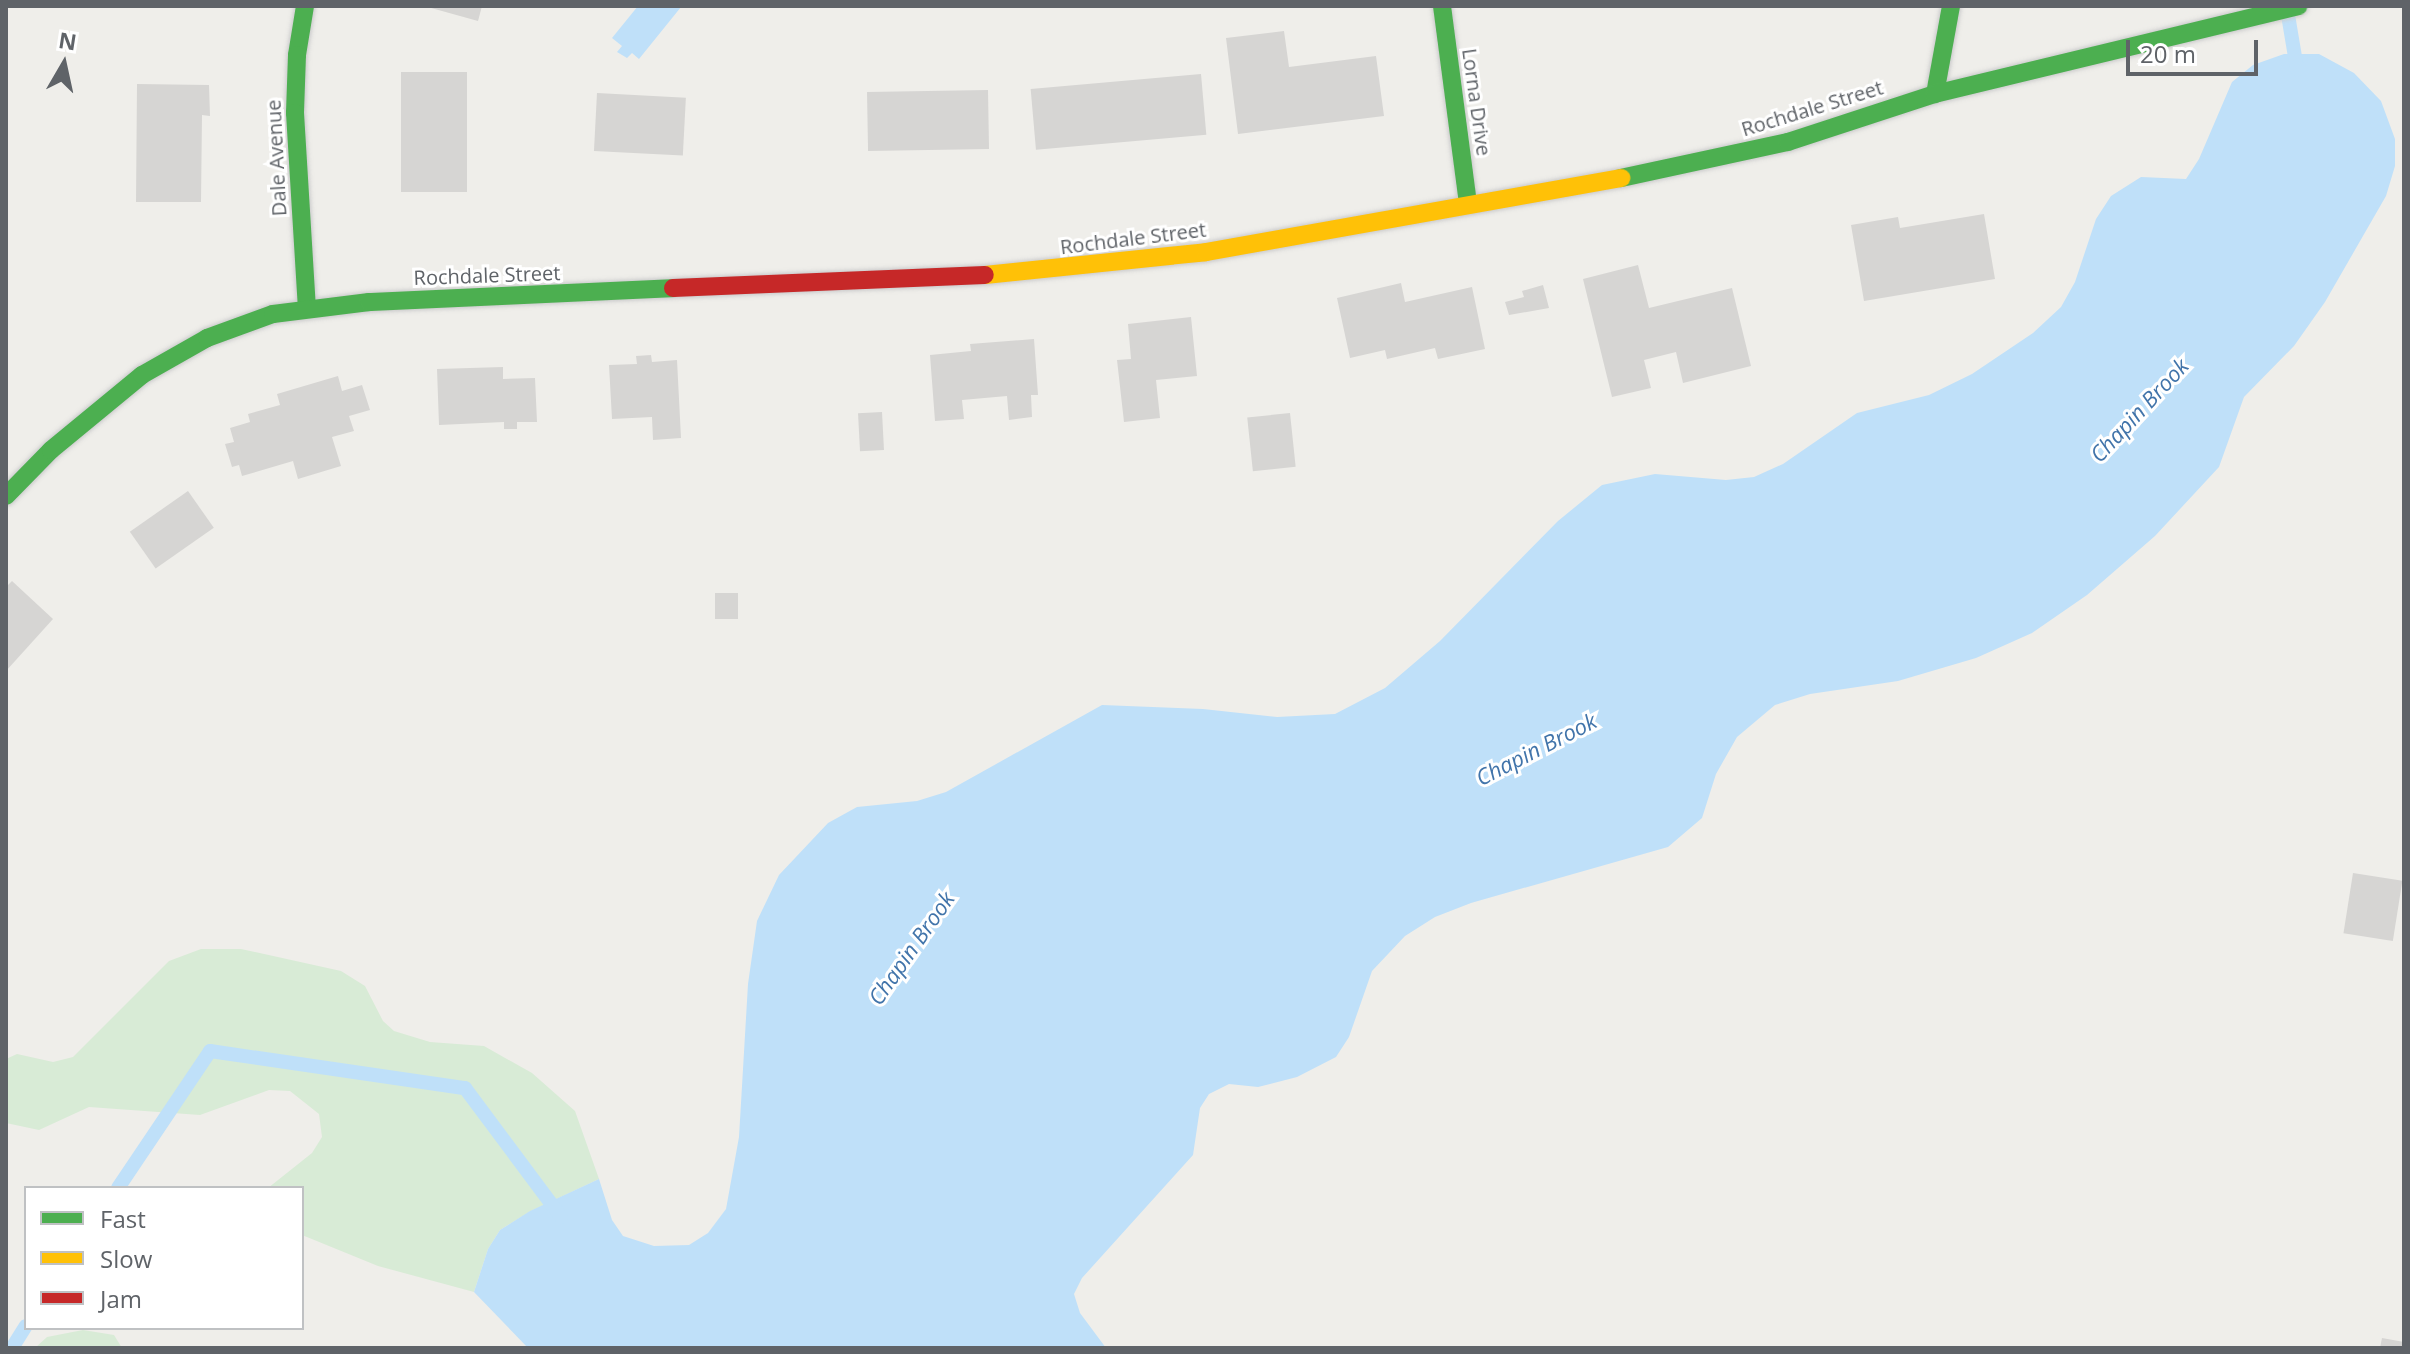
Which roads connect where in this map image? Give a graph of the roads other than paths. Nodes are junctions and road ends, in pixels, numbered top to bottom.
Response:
1 (305, 6) edge
2 (1442, 6) edge
3 (1951, 6) edge
4 (2298, 6) edge
5 (1935, 94) junction
6 (1468, 204) junction
7 (307, 309) junction
8 (6, 496) edge

1 - 7 street, Dale Avenue
2 - 6 street, Lorna Drive
3 - 5 street
4 - 5 street, Rochdale Street
5 - 6 street, Rochdale Street
6 - 7 street, Rochdale Street
7 - 8 street, Rochdale Street

